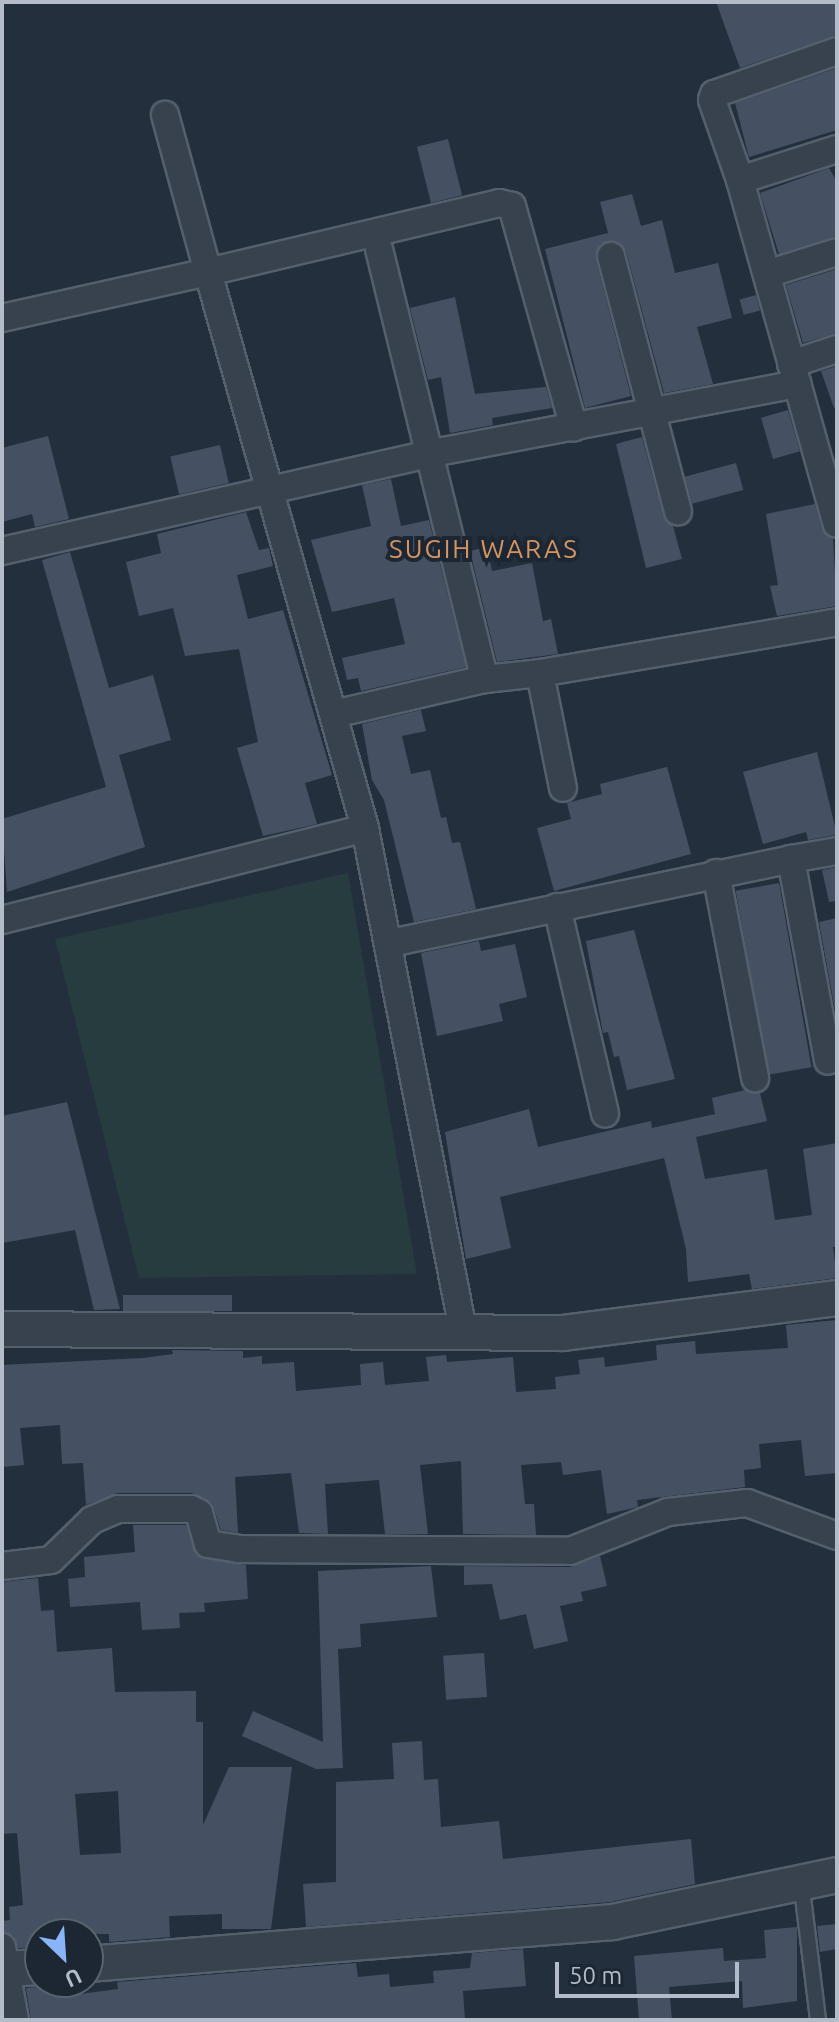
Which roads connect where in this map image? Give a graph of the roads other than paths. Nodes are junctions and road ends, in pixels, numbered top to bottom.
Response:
1 (837, 51) edge
2 (165, 115) dead end
3 (837, 149) edge
4 (740, 180) junction
5 (379, 249) dead end
6 (837, 252) edge
7 (611, 256) dead end
8 (208, 272) junction
9 (767, 274) junction
10 (2, 318) edge
11 (837, 349) edge
12 (794, 374) junction
13 (652, 414) junction
14 (574, 428) junction
15 (432, 453) junction
16 (272, 489) junction
17 (678, 511) dead end
18 (837, 524) edge
19 (2, 551) edge
20 (837, 622) edge
21 (540, 673) junction
22 (485, 679) junction
23 (334, 714) junction
24 (563, 788) dead end
25 (365, 828) junction
26 (837, 851) edge
27 (791, 859) junction
28 (716, 873) junction
29 (557, 907) junction
30 (2, 920) edge
31 (390, 943) junction
32 (828, 1061) dead end
33 (755, 1078) dead end
34 (605, 1114) dead end
35 (837, 1298) edge
36 (2, 1329) edge
37 (464, 1335) junction
38 (837, 1536) edge
39 (2, 1566) edge
40 (837, 1875) edge
41 (801, 1881) junction
42 (3, 1962) edge
43 (104, 1963) edge
44 (24, 1965) edge
45 (15, 2020) edge
46 (818, 2020) edge

1 - 4 street
2 - 8 street
3 - 4 street
4 - 9 street
5 - 15 street
6 - 9 street
7 - 13 street
8 - 10 street
8 - 14 street
8 - 16 street
9 - 12 street
11 - 12 street
12 - 13 street
12 - 18 street
13 - 14 street
13 - 17 street
14 - 15 street
15 - 16 street
15 - 22 street
16 - 19 street
16 - 23 street
20 - 21 street
21 - 22 street
21 - 24 street
22 - 23 street
23 - 25 street
25 - 30 street
25 - 31 street
26 - 27 street
27 - 28 street
27 - 32 street
28 - 29 street
28 - 33 street
29 - 31 street
29 - 34 street
31 - 37 street
35 - 37 street
36 - 37 street
38 - 39 street
40 - 41 street
41 - 43 street
41 - 46 lane
42 - 44 street
42 - 45 street

